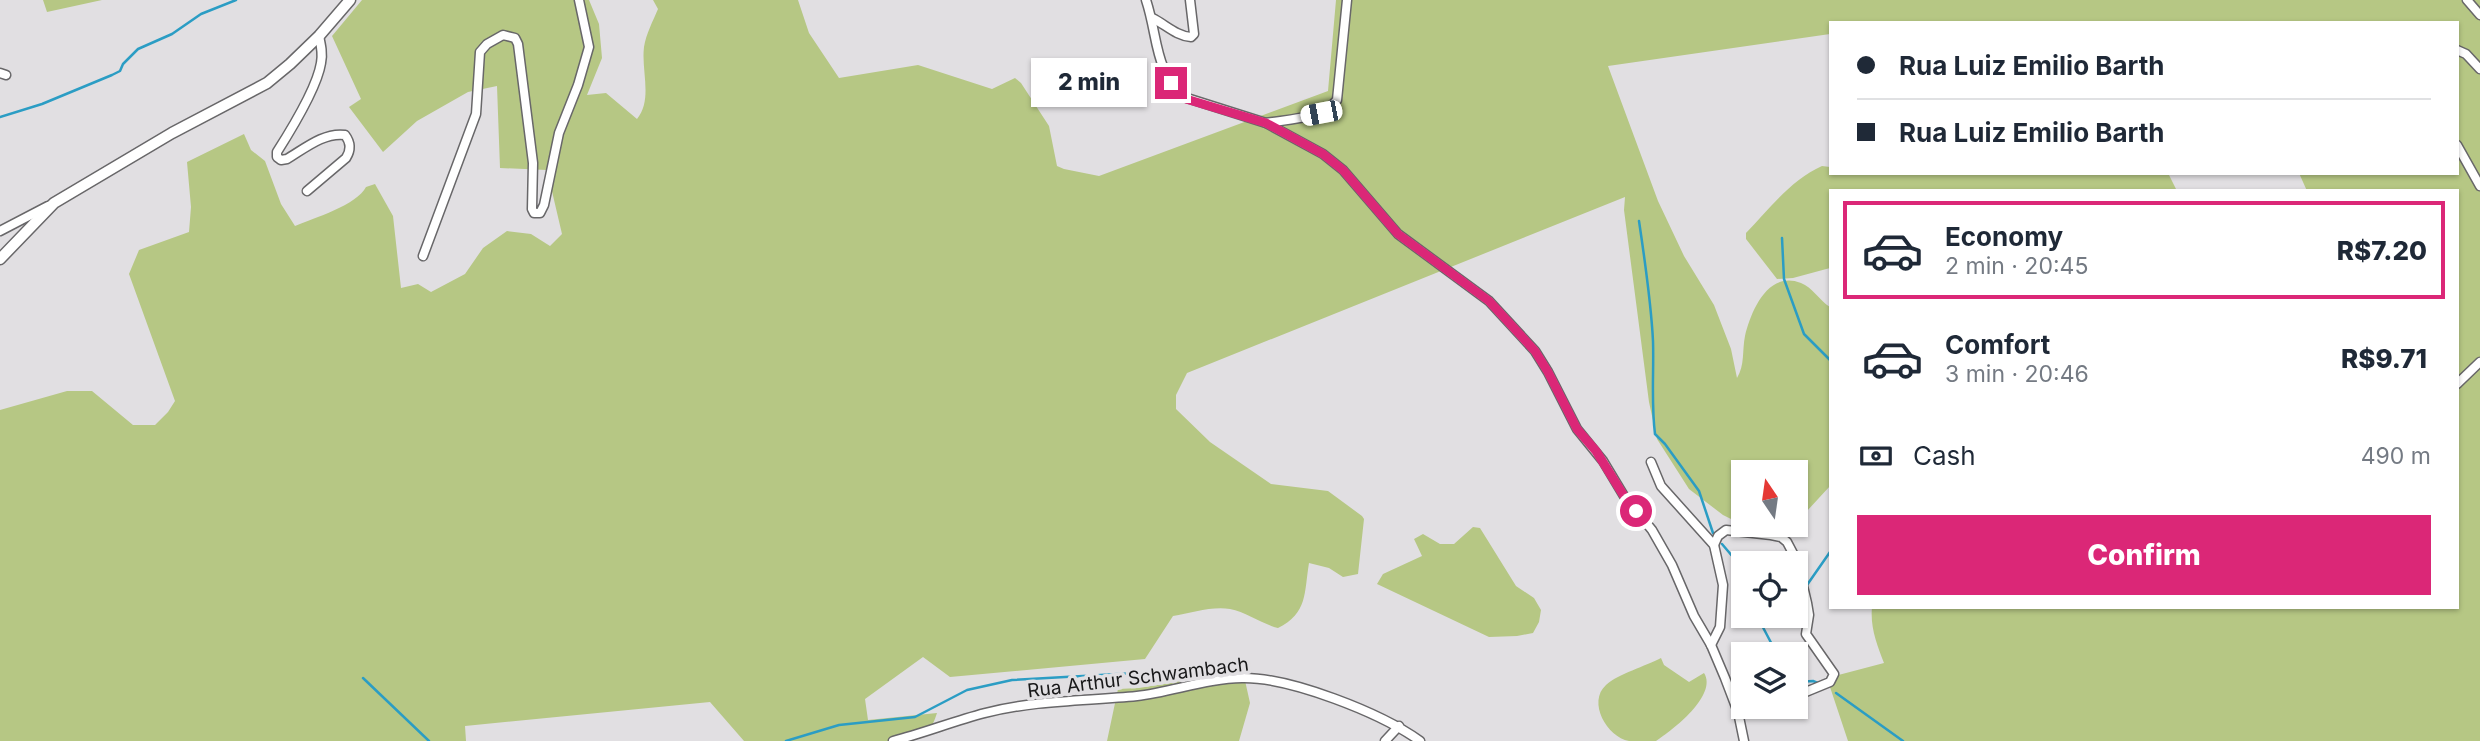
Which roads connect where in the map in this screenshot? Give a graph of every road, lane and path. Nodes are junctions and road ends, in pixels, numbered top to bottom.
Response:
1 (349, 0) edge
2 (579, 0) edge
3 (1146, 0) edge
4 (1190, 0) edge
5 (1347, 0) edge
6 (2467, 0) edge
7 (2480, 15) edge
8 (1152, 18) junction
9 (319, 36) junction
10 (2459, 51) edge
11 (2480, 69) edge
12 (1266, 123) junction
13 (2459, 149) edge
14 (2480, 186) edge
15 (307, 191) dead end
16 (54, 203) junction
17 (0, 231) edge
18 (423, 256) dead end
19 (0, 259) edge
20 (2480, 362) edge
21 (2459, 382) edge
22 (1651, 462) dead end
23 (1714, 545) junction
24 (1710, 645) junction
25 (1808, 691) edge
26 (1731, 695) edge
27 (1739, 719) edge
28 (1399, 726) junction
29 (893, 741) edge
30 (1385, 741) edge
31 (1420, 741) edge
32 (1744, 741) edge

1 - 9 street
2 - 18 street
3 - 8 street
4 - 8 street
5 - 12 street
6 - 7 street
8 - 12 street
9 - 15 street
9 - 16 street
10 - 11 street
12 - 24 street
13 - 14 street
16 - 17 street
16 - 19 street
20 - 21 street
22 - 23 street
23 - 24 street
23 - 25 street
24 - 26 street
27 - 32 street
28 - 29 street, Rua Arthur Schwambach
28 - 30 street
28 - 31 street, Rua Arthur Schwambach

